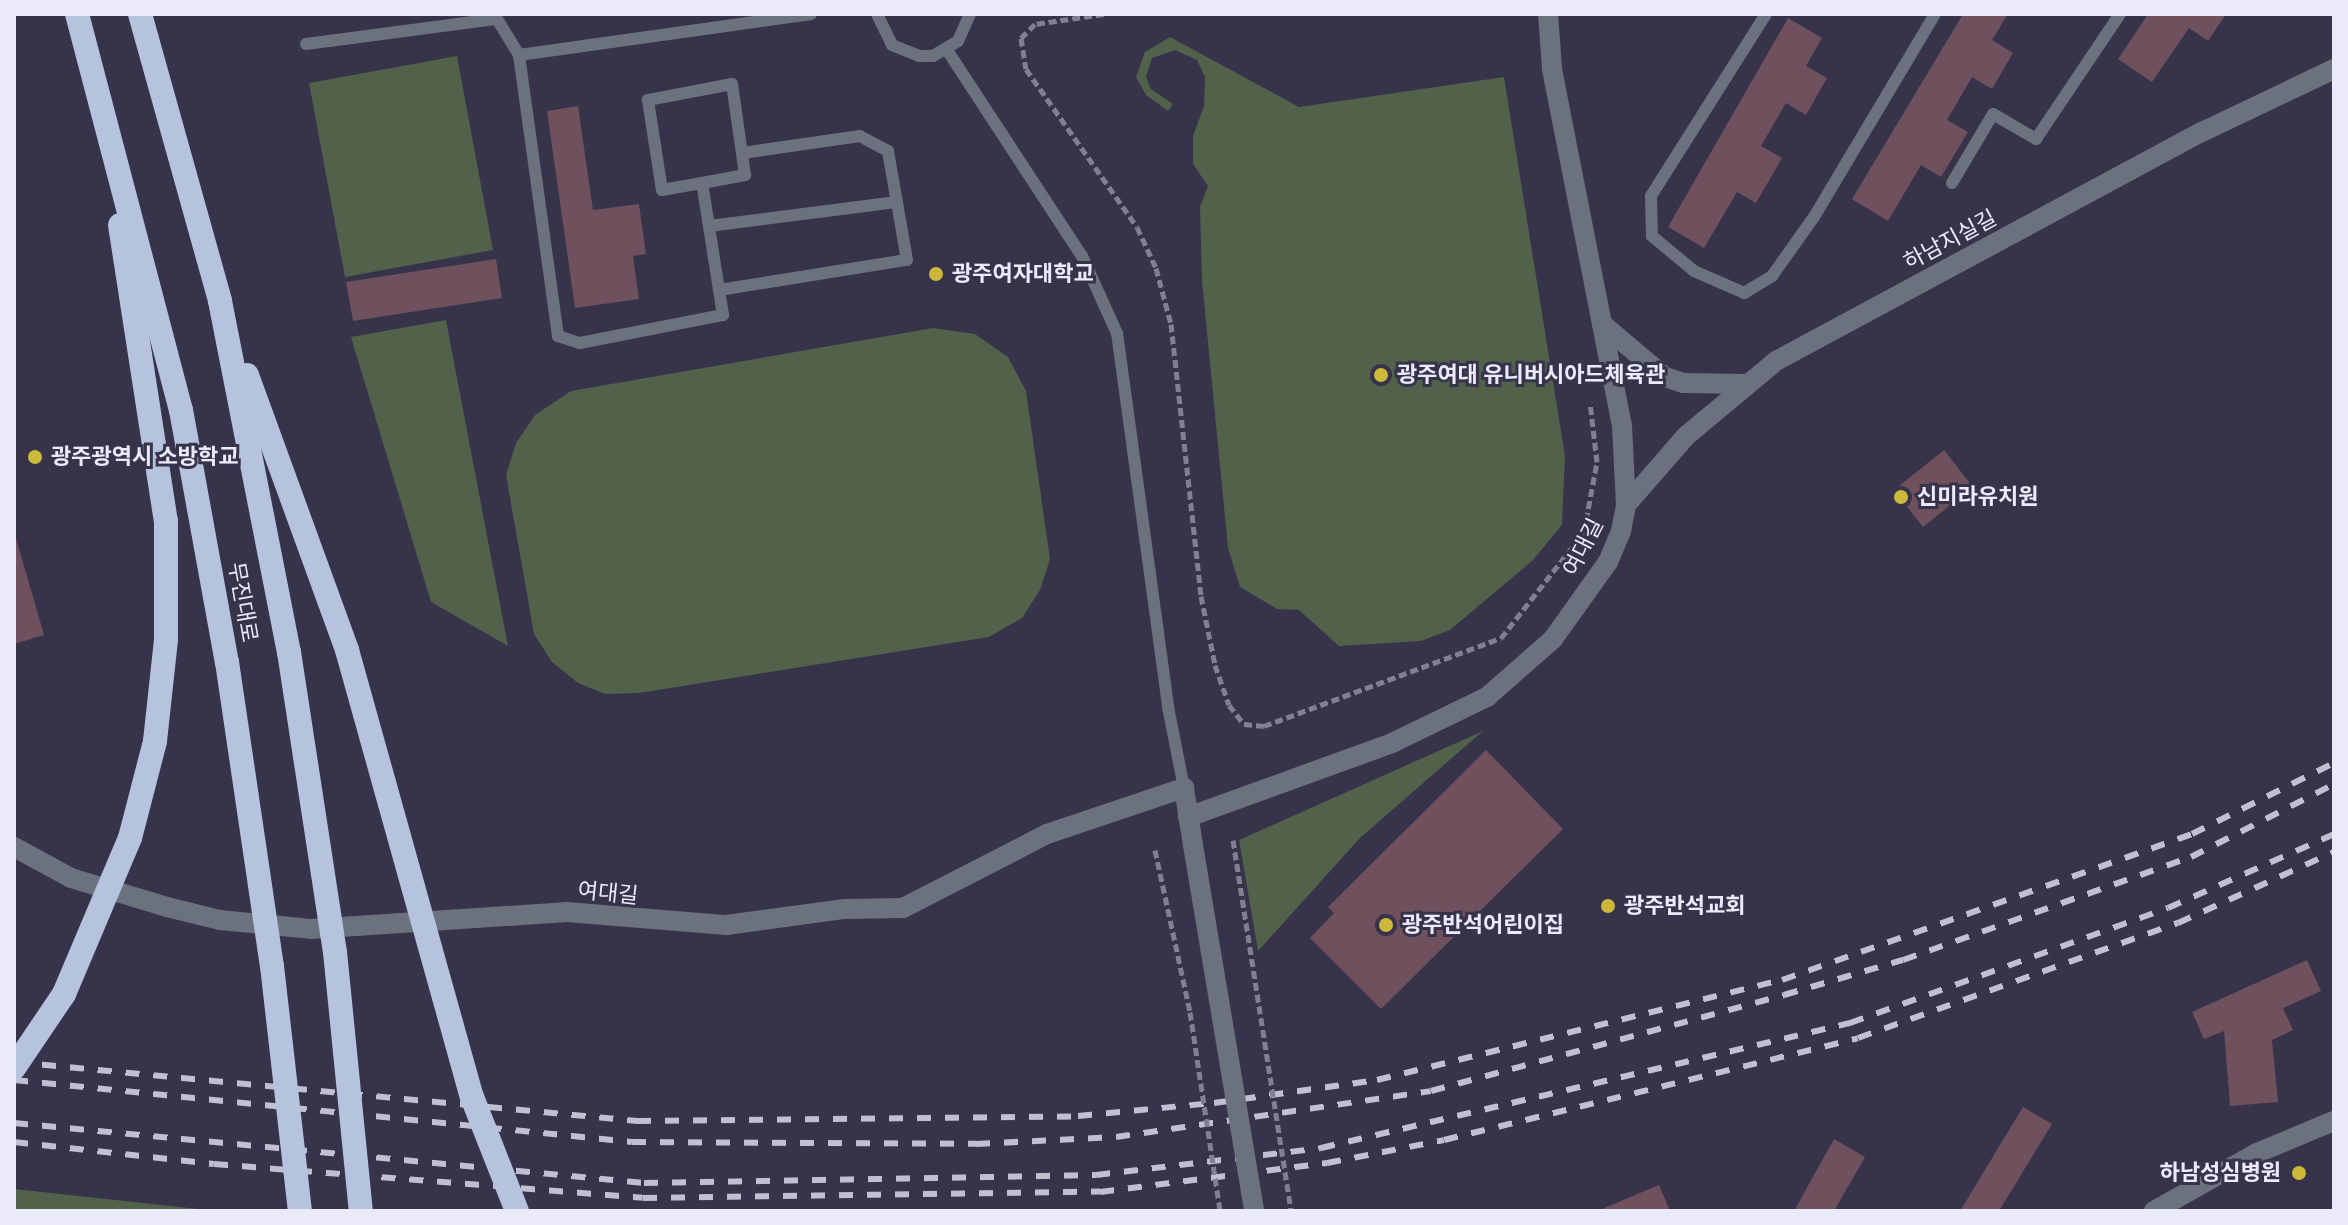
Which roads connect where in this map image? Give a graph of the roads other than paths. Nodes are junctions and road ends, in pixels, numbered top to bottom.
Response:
1 (77, 14) edge
2 (140, 14) edge
3 (811, 14) edge
4 (877, 14) edge
5 (970, 14) edge
6 (1548, 14) edge
7 (1766, 14) edge
8 (1935, 14) edge
9 (2120, 14) edge
10 (495, 16) edge
11 (306, 44) dead end
12 (947, 50) junction
13 (519, 55) junction
14 (2334, 69) edge
15 (105, 111) junction
16 (742, 153) junction
17 (702, 183) junction
18 (1952, 183) dead end
19 (896, 202) junction
20 (709, 226) junction
21 (719, 290) junction
22 (220, 301) junction
23 (1602, 324) junction
24 (1746, 384) junction
25 (1626, 505) junction
26 (1184, 788) junction
27 (1188, 817) junction
28 (14, 847) edge
29 (14, 1068) edge
30 (2334, 1121) edge
31 (300, 1211) edge
32 (361, 1211) edge
33 (517, 1211) edge
34 (1254, 1211) edge
35 (2154, 1211) edge

1 - 15 highway, 무진대로
2 - 22 highway, 무진대로
3 - 13 lane
4 - 12 lane
5 - 12 lane
6 - 23 street, 여대길
7 - 8 lane
9 - 18 lane
10 - 11 lane
10 - 13 lane
12 - 26 lane
13 - 21 lane
14 - 24 street, 하남지실길
15 - 29 highway, bridge
15 - 31 highway, 무진대로, bridge
16 - 17 lane
16 - 17 lane
16 - 19 lane
17 - 20 lane
19 - 20 lane
19 - 21 lane
20 - 21 lane
22 - 32 highway, 무진대로, bridge
22 - 33 highway, bridge
23 - 24 street
23 - 25 street, 여대길
24 - 25 street, 하남지실길
25 - 27 street, 여대길
26 - 27 street
26 - 28 street, 여대길
27 - 34 street, bridge
30 - 35 street

